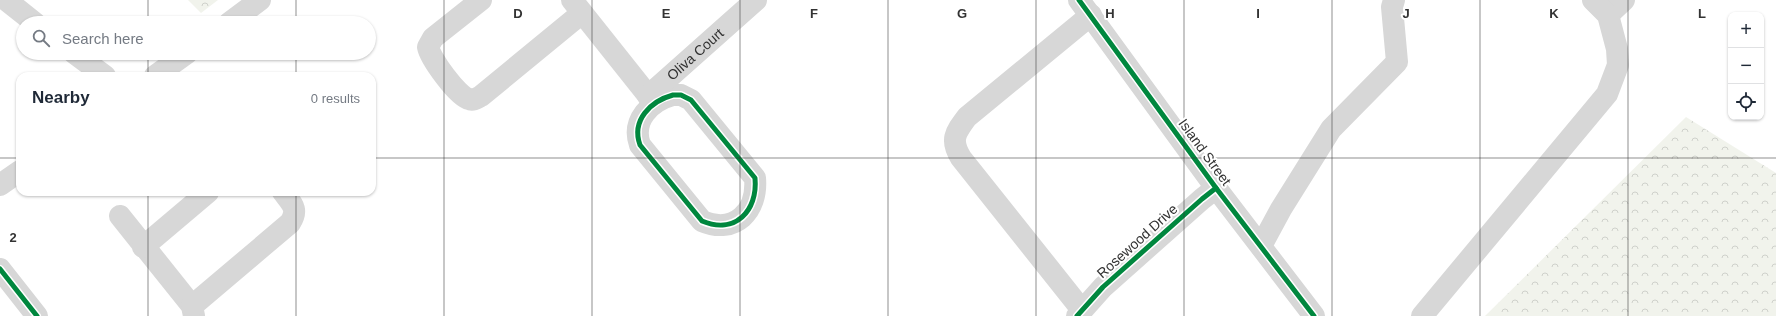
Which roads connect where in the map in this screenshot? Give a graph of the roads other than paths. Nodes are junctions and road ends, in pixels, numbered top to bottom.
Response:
1 (6, 0) edge
2 (260, 0) edge
3 (481, 0) edge
4 (1394, 0) edge
5 (1624, 0) edge
6 (743, 4) edge
7 (577, 7) edge
8 (1085, 8) edge
9 (1601, 8) edge
10 (26, 16) edge
11 (238, 16) edge
12 (83, 60) edge
13 (177, 60) edge
14 (99, 72) edge
15 (161, 72) edge
16 (651, 99) junction
17 (16, 174) edge
18 (0, 185) edge
19 (1216, 188) junction
20 (203, 196) edge
21 (286, 196) edge
22 (120, 216) dead end
23 (1261, 246) junction
24 (143, 247) junction
25 (0, 269) edge
26 (193, 311) edge
27 (1080, 313) edge
28 (1304, 313) edge
29 (37, 316) edge
30 (1422, 316) edge

1 - 10 street
2 - 11 street
3 - 7 street
4 - 23 street
5 - 9 street
6 - 16 street, Oliva Court
7 - 16 street
8 - 19 street, Island Street
8 - 27 street
9 - 30 street
12 - 14 street
13 - 15 street
16 - 16 street, Oliva Court
17 - 18 street
19 - 23 street, Island Street
19 - 27 street, Rosewood Drive
20 - 24 street
21 - 26 street
22 - 24 street
23 - 28 street, Island Street
24 - 26 street
25 - 29 street

